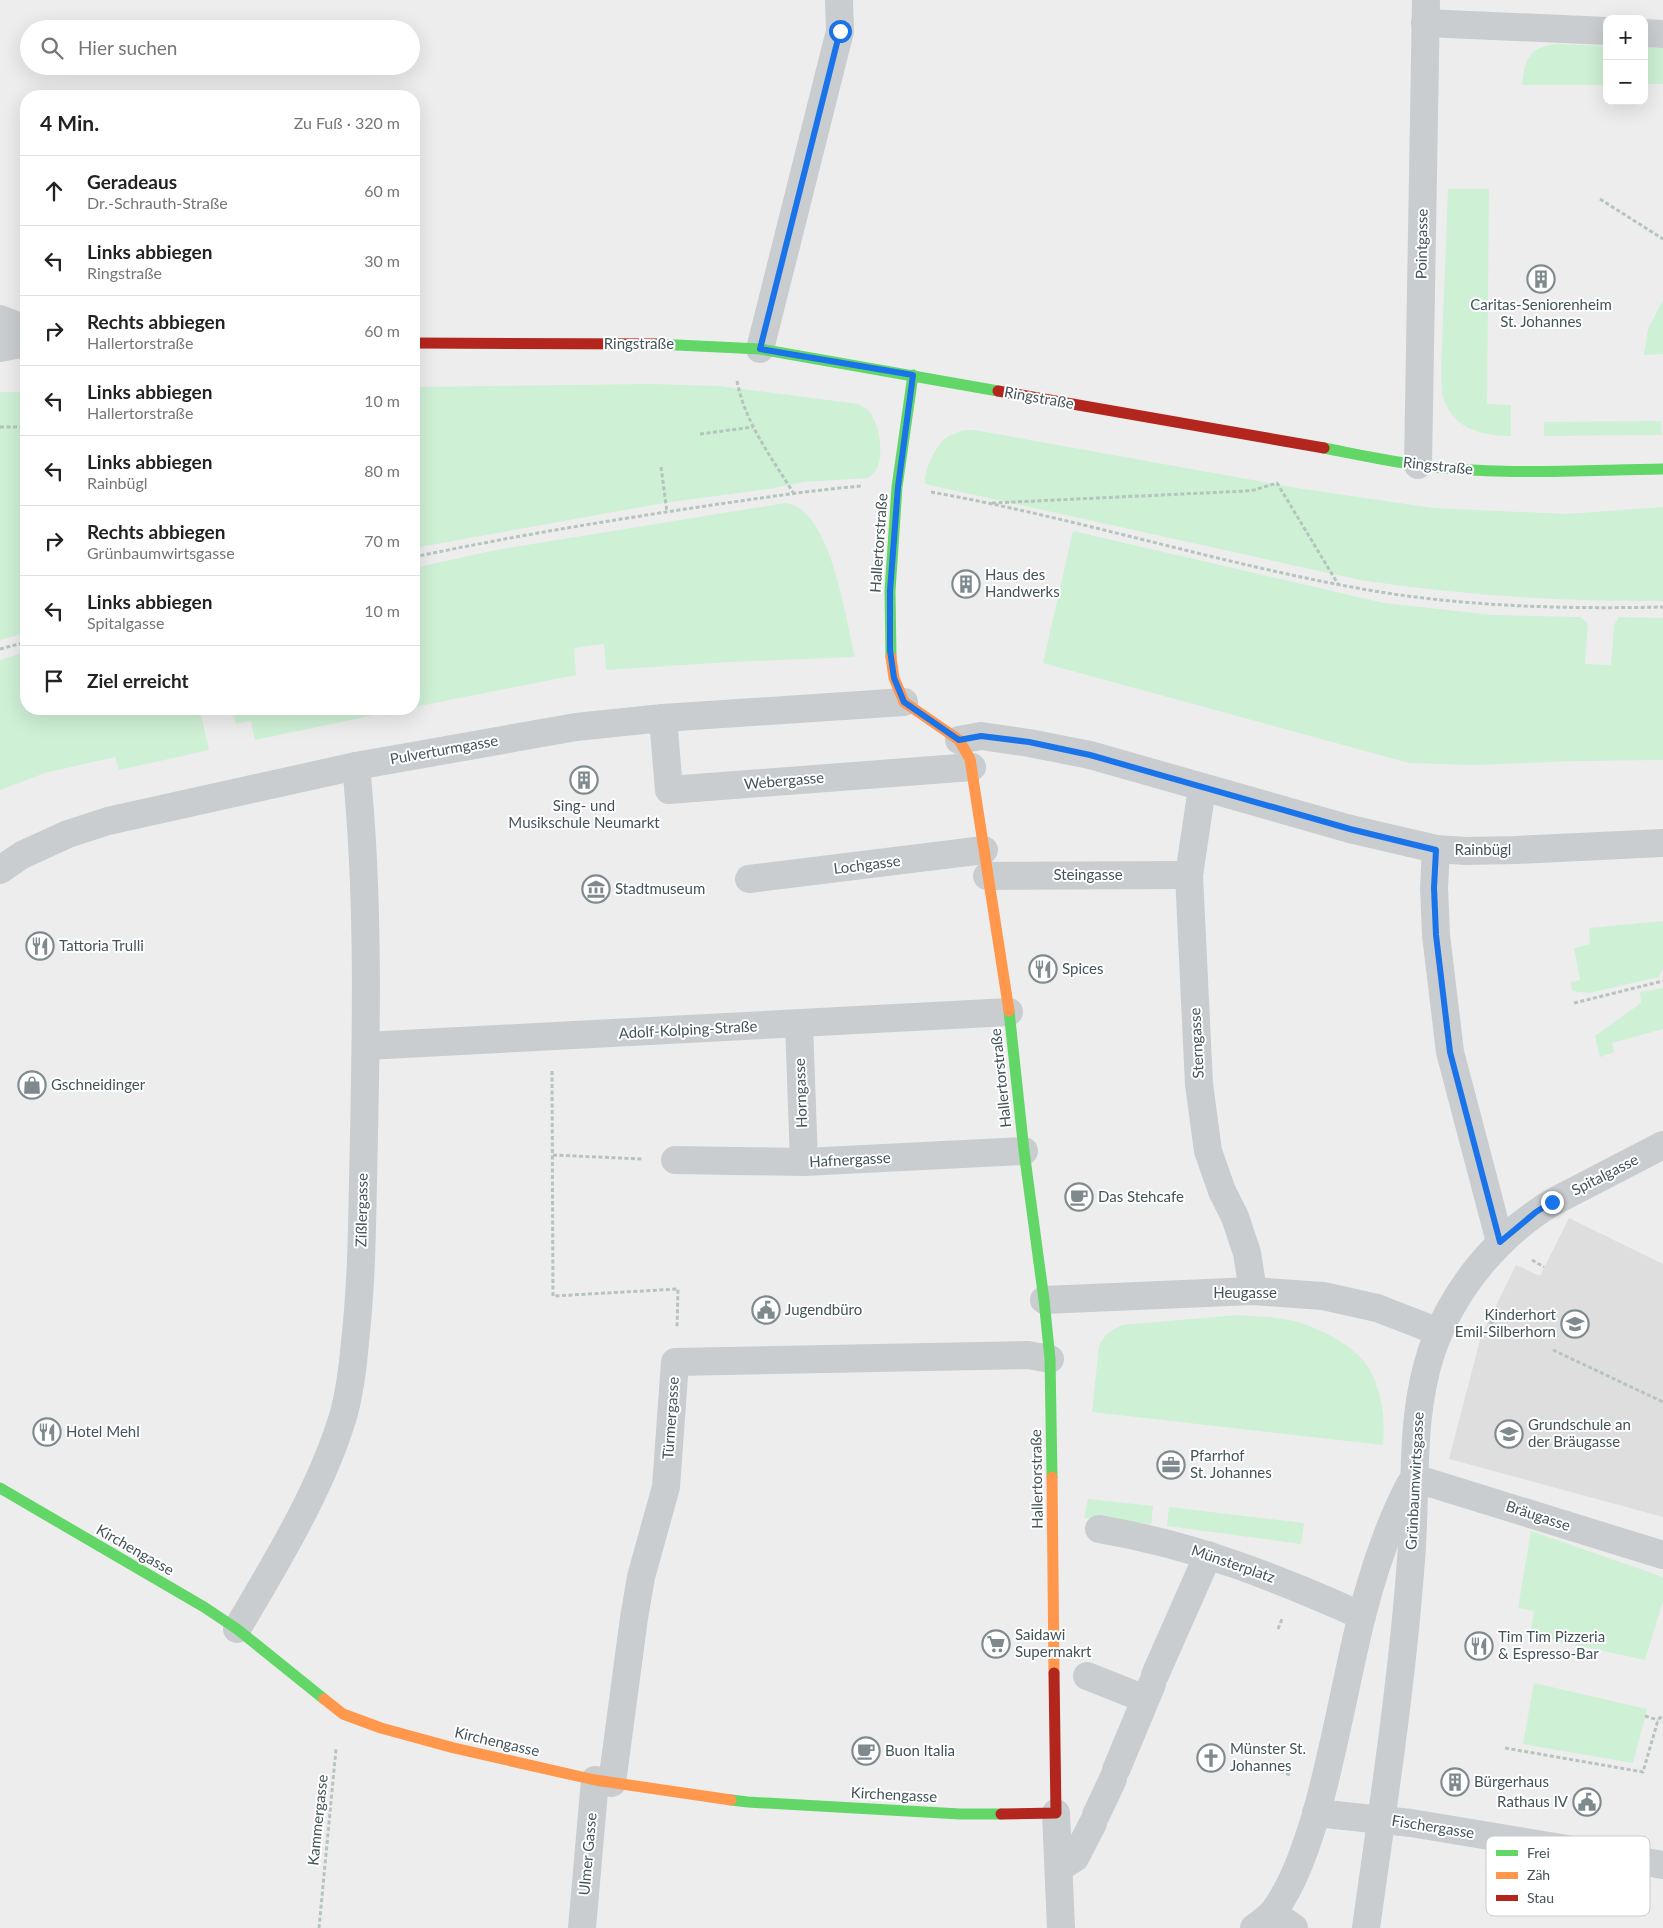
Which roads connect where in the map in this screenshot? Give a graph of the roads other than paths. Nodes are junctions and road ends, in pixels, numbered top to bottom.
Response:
1 (839, 0) edge
2 (1426, 11) edge
3 (1603, 31) edge
4 (1648, 33) edge
5 (1663, 34) edge
6 (0, 318) edge
7 (20, 326) edge
8 (420, 343) edge
9 (20, 344) edge
10 (0, 348) edge
11 (760, 349) junction
12 (913, 375) junction
13 (1418, 465) junction
14 (1663, 469) edge
15 (904, 702) junction
16 (663, 718) junction
17 (959, 740) junction
18 (356, 766) junction
19 (972, 766) junction
20 (1202, 788) junction
21 (1663, 843) edge
22 (1436, 850) junction
23 (986, 863) junction
24 (0, 870) edge
25 (1189, 875) junction
26 (749, 879) dead end
27 (1009, 1012) junction
28 (799, 1024) junction
29 (366, 1046) junction
30 (1663, 1145) edge
31 (1024, 1151) junction
32 (675, 1160) road end
33 (804, 1162) junction
34 (1500, 1242) junction
35 (1253, 1291) junction
36 (1044, 1300) junction
37 (1439, 1332) junction
38 (1050, 1359) junction
39 (1414, 1478) junction
40 (0, 1488) edge
41 (1099, 1530) dead end
42 (1208, 1555) junction
43 (1663, 1555) edge
44 (1362, 1616) junction
45 (237, 1629) junction
46 (1087, 1676) dead end
47 (1150, 1686) junction
48 (603, 1781) junction
49 (1056, 1813) junction
50 (1316, 1813) junction
51 (1381, 1819) junction
52 (1486, 1836) edge
53 (1650, 1863) edge
54 (1663, 1865) edge
55 (1059, 1868) junction
56 (1273, 1923) edge
57 (582, 1928) edge
58 (1061, 1928) edge
59 (1366, 1928) edge

1 - 11 street
2 - 3 street, Pointgasse
2 - 13 street, Pointgasse
4 - 5 street
6 - 7 street
8 - 11 street, Ringstraße
9 - 10 street
11 - 12 street, Ringstraße
12 - 13 street, Ringstraße
12 - 15 street, Hallertorstraße
13 - 14 street, Ringstraße
15 - 16 street, Pulverturmgasse
15 - 17 street, Hallertorstraße
16 - 18 street, Pulverturmgasse
16 - 19 street, Webergasse
17 - 19 street, Hallertorstraße
17 - 20 street, Rainbügl
18 - 24 street, Pulverturmgasse
18 - 29 street, Zißlergasse
19 - 23 street, Hallertorstraße
20 - 22 street, Rainbügl
20 - 25 street, Sterngasse
21 - 22 street, Rainbügl
22 - 34 street
23 - 25 street, Steingasse
23 - 26 street, Lochgasse
23 - 27 street, Hallertorstraße
25 - 35 street, Sterngasse
27 - 28 street, Adolf-Kolping-Straße
27 - 31 street, Hallertorstraße
28 - 29 street, Adolf-Kolping-Straße
28 - 33 street, Horngasse
29 - 45 street, Zißlergasse
30 - 34 street, Spitalgasse
31 - 33 street, Hafnergasse
31 - 36 street, Hallertorstraße
32 - 33 street, Hafnergasse
34 - 37 street, Grünbaumwirtsgasse
35 - 36 street, Heugasse
35 - 37 street, Heugasse
36 - 38 street, Hallertorstraße
37 - 39 street, Grünbaumwirtsgasse
38 - 48 street, Türmergasse
38 - 49 street, Hallertorstraße
39 - 43 street, Bräugasse
39 - 44 street
39 - 51 street, Grünbaumwirtsgasse
40 - 45 street, Kirchengasse
41 - 42 street, Münsterplatz
42 - 44 street, Münsterplatz
42 - 47 street
44 - 50 street
45 - 48 street, Kirchengasse
46 - 47 street
47 - 55 street
48 - 49 street, Kirchengasse
48 - 57 street, Ulmer Gasse
49 - 55 street
50 - 51 street
50 - 56 street
51 - 52 street, Fischergasse
51 - 59 street, Grünbaumwirtsgasse
53 - 54 street, Fischergasse
55 - 58 street

